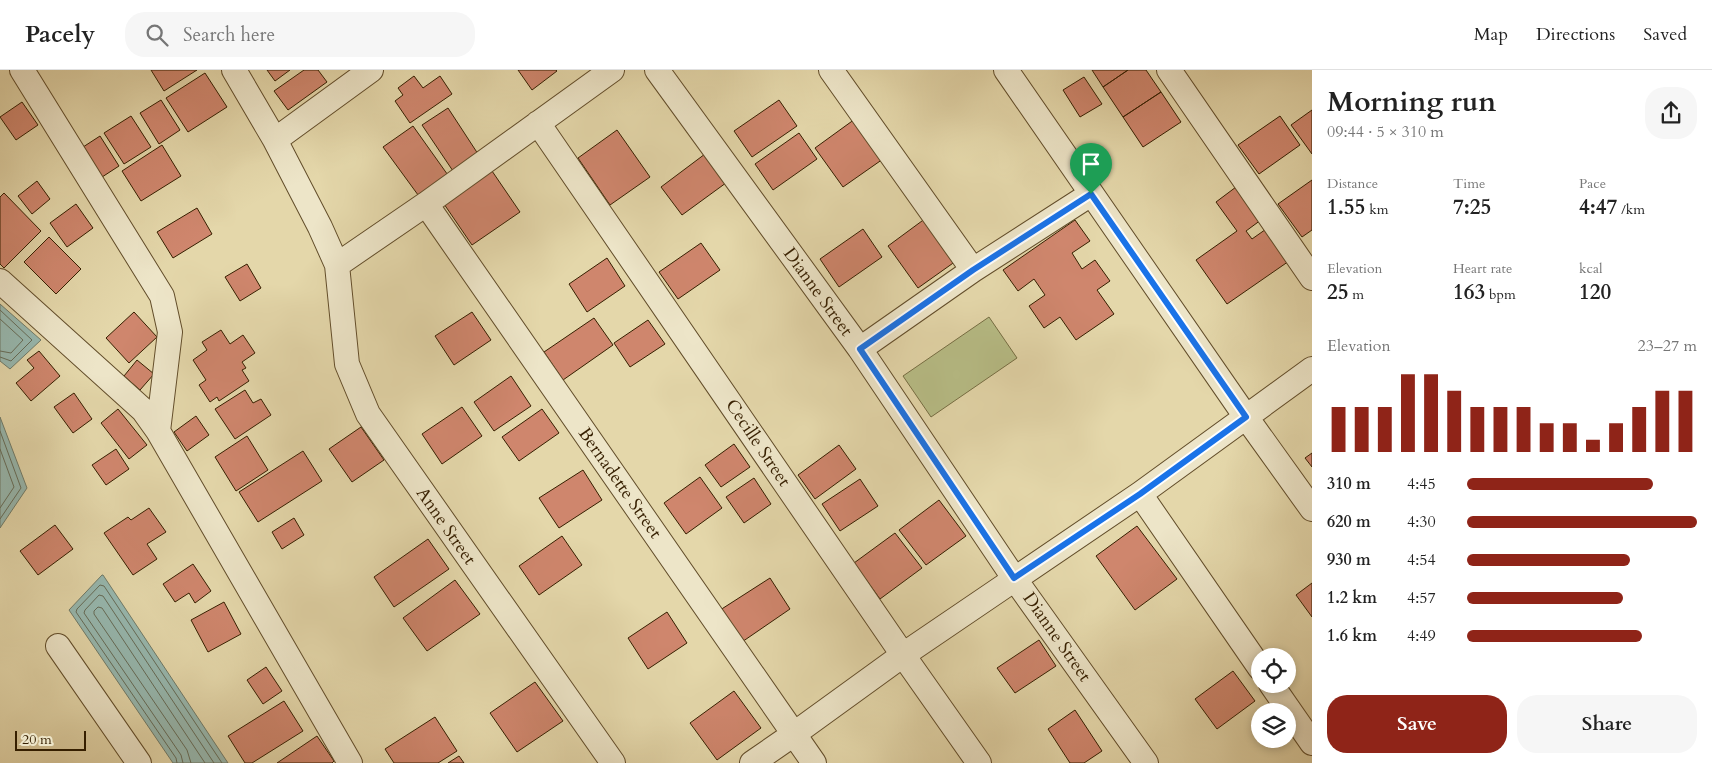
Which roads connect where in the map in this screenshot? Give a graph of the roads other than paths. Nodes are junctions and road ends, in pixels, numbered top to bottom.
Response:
1 (22, 70) edge
2 (234, 70) edge
3 (371, 70) edge
4 (612, 70) edge
5 (657, 70) edge
6 (831, 70) edge
7 (1006, 70) edge
8 (1169, 70) edge
9 (538, 123) junction
10 (274, 140) junction
11 (1091, 194) junction
12 (426, 204) junction
13 (337, 265) junction
14 (973, 270) junction
15 (1312, 278) edge
16 (0, 281) edge
17 (860, 349) junction
18 (1312, 369) edge
19 (1246, 417) junction
20 (158, 431) junction
21 (1140, 494) junction
22 (1312, 509) edge
23 (1014, 578) junction
24 (58, 646) dead end
25 (903, 655) junction
26 (1251, 655) edge
27 (1277, 693) edge
28 (794, 734) junction
29 (1312, 743) edge
30 (139, 763) edge
31 (350, 763) edge
32 (613, 763) edge
33 (752, 763) edge
34 (814, 763) edge
35 (980, 763) edge
36 (1146, 763) edge

1 - 20 street
2 - 10 street, Anne Street
3 - 10 street
4 - 9 street
5 - 17 street, Dianne Street
6 - 14 street
7 - 11 street
8 - 15 street
9 - 12 street
9 - 25 street, Cecille Street
10 - 13 street, Anne Street
11 - 14 street
11 - 19 street
12 - 13 street
12 - 28 street, Bernadette Street
13 - 32 street, Anne Street
14 - 17 street
16 - 20 street
17 - 23 street, Dianne Street
18 - 19 street
19 - 21 street
19 - 22 street
20 - 31 street
21 - 23 street
21 - 26 street
23 - 25 street
23 - 36 street, Dianne Street
24 - 30 street
25 - 28 street
25 - 35 street, Cecille Street
27 - 29 street
28 - 33 street
28 - 34 street, Bernadette Street

